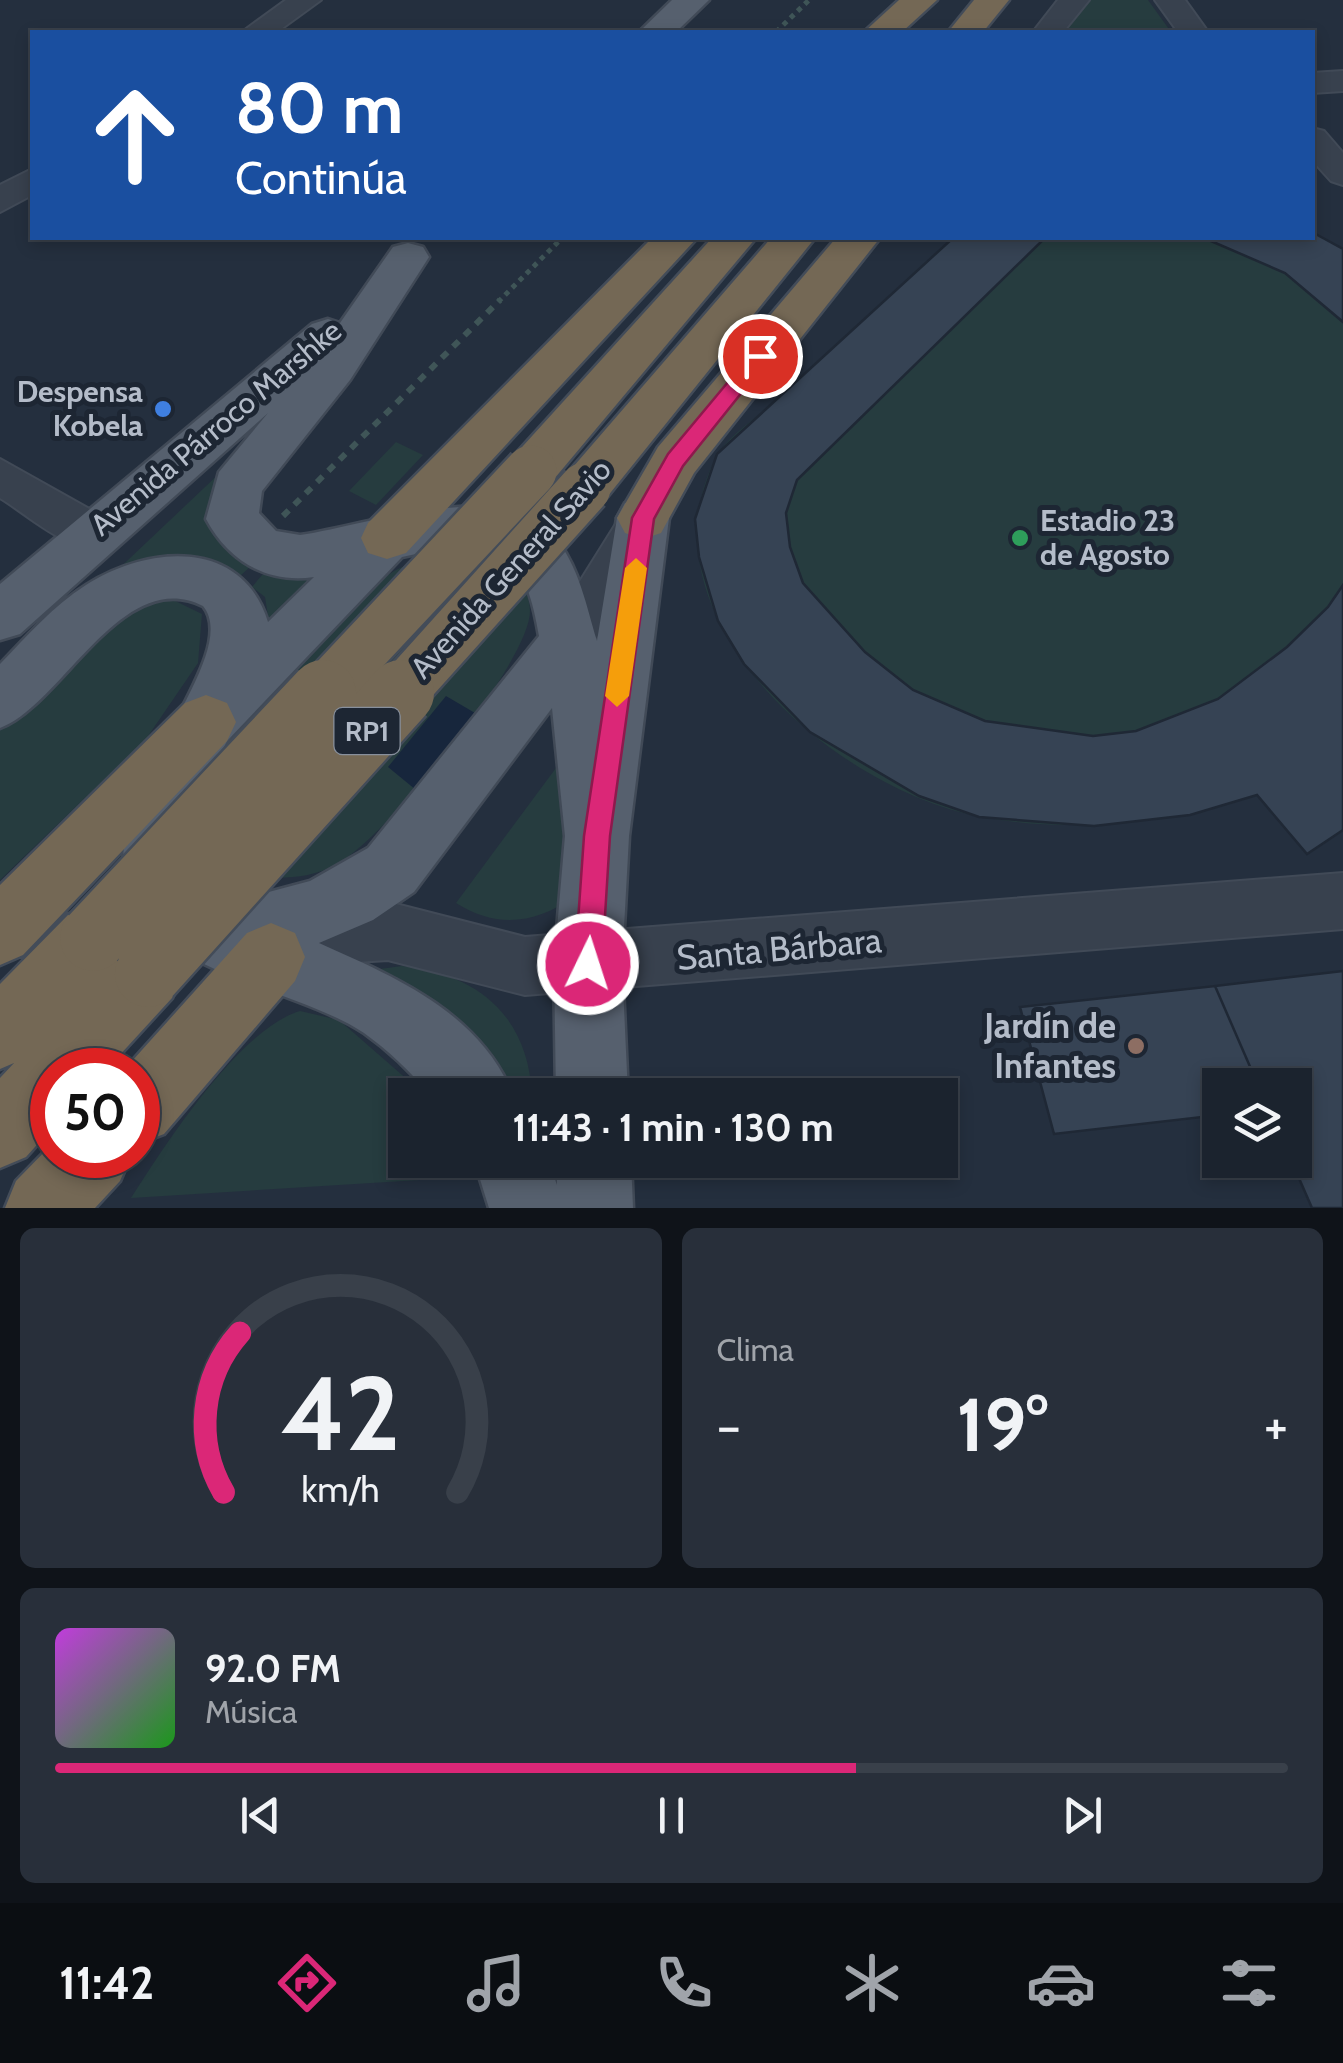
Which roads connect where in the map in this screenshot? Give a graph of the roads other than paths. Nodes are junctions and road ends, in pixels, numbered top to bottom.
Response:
1 (306, 0) edge
2 (692, 0) edge
3 (920, 0) edge
4 (944, 0) edge
5 (992, 0) edge
6 (1026, 0) edge
7 (1074, 0) edge
8 (1170, 0) edge
9 (259, 30) edge
10 (658, 30) edge
11 (884, 30) edge
12 (916, 30) edge
13 (967, 30) edge
14 (1010, 30) edge
15 (1050, 30) edge
16 (1191, 30) edge
17 (1343, 81) edge
18 (1315, 83) edge
19 (1315, 141) edge
20 (1343, 174) edge
21 (30, 181) edge
22 (0, 201) edge
23 (674, 240) edge
24 (734, 240) edge
25 (792, 240) edge
26 (857, 240) edge
27 (419, 247) edge
28 (0, 476) edge
29 (643, 518) junction
30 (93, 533) junction
31 (387, 538) junction
32 (0, 617) edge
33 (569, 640) junction
34 (0, 702) edge
35 (206, 722) junction
36 (597, 836) junction
37 (1343, 901) edge
38 (0, 932) edge
39 (278, 933) junction
40 (588, 964) junction
41 (0, 1034) edge
42 (78, 1048) edge
43 (463, 1078) edge
44 (591, 1078) edge
45 (160, 1080) edge
46 (30, 1099) edge
47 (0, 1131) edge
48 (72, 1178) edge
49 (517, 1178) edge
50 (594, 1178) edge
51 (43, 1208) edge
52 (527, 1208) edge
53 (595, 1208) edge

1 - 9 street
2 - 10 main road
3 - 11 highway
4 - 12 highway
5 - 13 highway
6 - 14 highway
7 - 15 street
8 - 16 street
17 - 18 street
19 - 20 street
21 - 22 street
23 - 31 highway
24 - 41 highway, Avenida General Savio / RP1, bridge
25 - 42 highway, Avenida General Savio / RP1, bridge
26 - 29 highway
27 - 30 main road, Avenida Párroco Marshke
27 - 31 main road
28 - 30 street
29 - 33 street
29 - 36 main road
30 - 32 main road, Avenida Párroco Marshke
31 - 33 main road
31 - 35 main road
33 - 36 main road
33 - 39 main road
34 - 35 main road
35 - 38 highway
35 - 39 main road
36 - 40 main road
37 - 40 street, Santa Bárbara
39 - 40 street, Santa Bárbara
39 - 43 main road
39 - 45 highway
40 - 44 main road
46 - 47 highway, Avenida General Savio / RP1
48 - 51 highway
49 - 52 main road
50 - 53 main road

